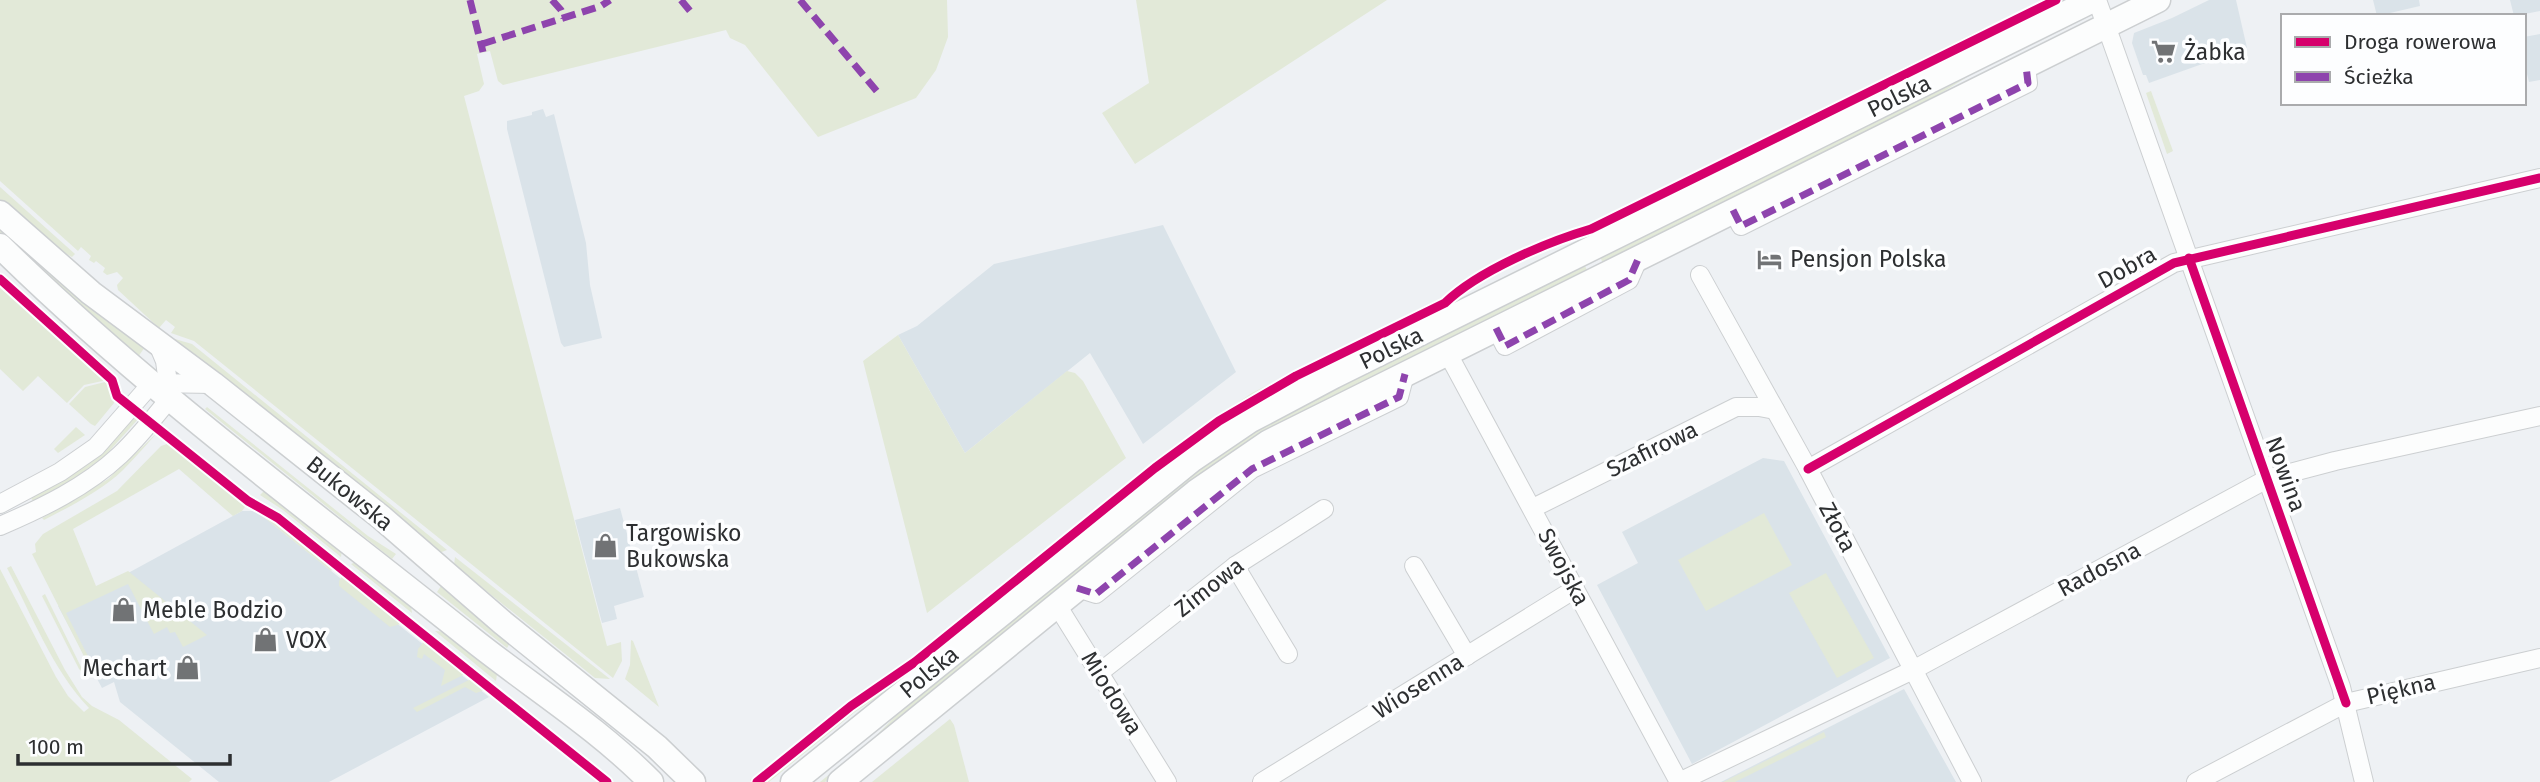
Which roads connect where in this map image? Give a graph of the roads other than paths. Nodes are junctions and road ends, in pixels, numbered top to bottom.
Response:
1 (2095, 0) edge
2 (2158, 0) edge
3 (2106, 26) junction
4 (2540, 178) edge
5 (0, 214) edge
6 (0, 246) edge
7 (2189, 258) junction
8 (1700, 275) dead end
9 (157, 342) junction
10 (1447, 352) junction
11 (213, 384) junction
12 (163, 388) junction
13 (1775, 410) junction
14 (2540, 416) edge
15 (1808, 469) junction
16 (2267, 480) junction
17 (0, 504) edge
18 (1533, 508) junction
19 (1324, 509) dead end
20 (0, 526) edge
21 (1235, 566) junction
22 (1414, 566) dead end
23 (1575, 589) junction
24 (1057, 605) junction
25 (1288, 654) dead end
26 (1467, 656) junction
27 (2540, 658) edge
28 (1913, 670) junction
29 (1099, 673) junction
30 (2346, 703) junction
31 (650, 781) edge
32 (694, 782) edge
33 (793, 782) edge
34 (840, 782) edge
35 (1167, 782) edge
36 (1262, 782) edge
37 (1679, 782) edge
38 (1972, 782) edge
39 (2196, 782) edge
40 (2364, 782) edge

1 - 3 street, Nowina
1 - 33 street, Polska
2 - 3 street, Polska
3 - 7 street, Nowina
3 - 10 street, Polska
4 - 7 street, Dobra
5 - 9 street, Bukowska
6 - 12 street, Bukowska
7 - 15 street, Dobra
7 - 16 street, Nowina
8 - 13 street, Złota
9 - 11 street, Bukowska
9 - 12 street
10 - 18 street, Swojska
10 - 24 street, Polska
11 - 12 street
11 - 32 street, Bukowska
12 - 17 street
12 - 20 street
12 - 31 street, Bukowska
13 - 15 street, Złota
13 - 18 street, Szafirowa
14 - 16 street, Radosna
15 - 28 street, Złota
16 - 28 street, Radosna
16 - 30 street, Nowina
18 - 23 street, Swojska
19 - 21 street, Zimowa
21 - 25 street
21 - 29 street, Zimowa
22 - 26 street
23 - 26 street, Wiosenna
23 - 37 street, Swojska
24 - 29 street, Miodowa
24 - 34 street, Polska
26 - 36 street, Wiosenna
27 - 30 street, Piękna
28 - 37 street, Radosna
28 - 38 street, Złota
29 - 35 street, Miodowa
30 - 39 street, Piękna
30 - 40 street, Nowina

